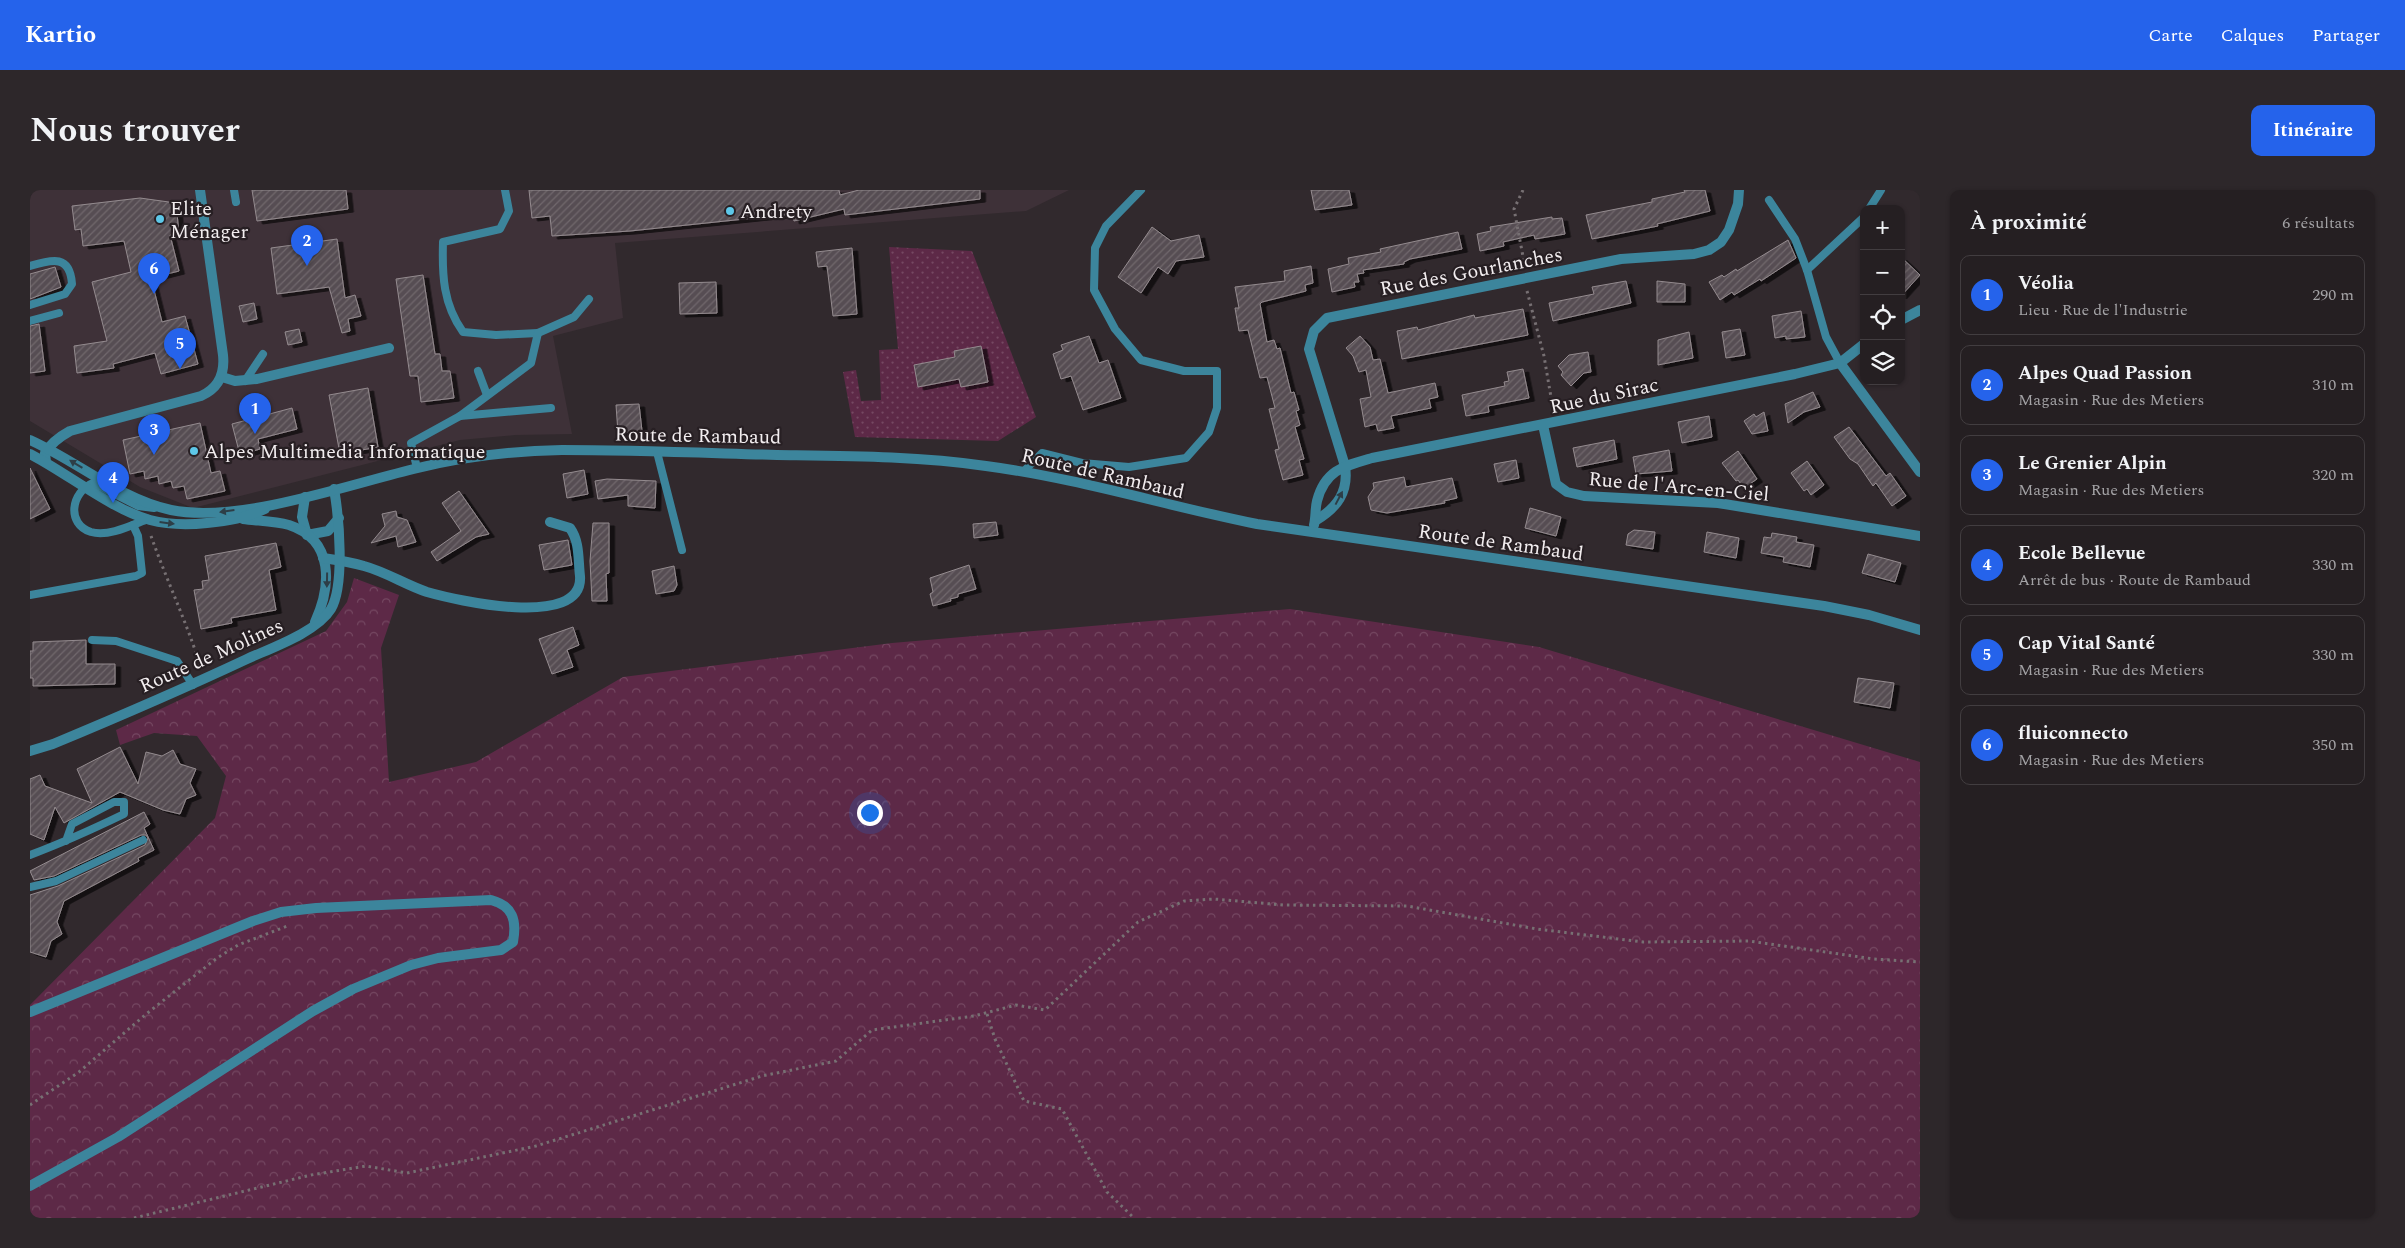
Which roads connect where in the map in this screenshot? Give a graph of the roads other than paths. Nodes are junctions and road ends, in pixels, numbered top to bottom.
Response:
1 (200, 190) edge
2 (234, 190) edge
3 (506, 190) edge
4 (1141, 190) edge
5 (1739, 190) edge
6 (1881, 190) edge
7 (1769, 200) dead end
8 (236, 202) dead end
9 (1872, 205) edge
10 (1860, 221) edge
11 (30, 266) edge
12 (1807, 270) junction
13 (589, 299) dead end
14 (30, 305) edge
15 (1920, 310) edge
16 (59, 313) dead end
17 (1905, 318) edge
18 (30, 321) edge
19 (538, 333) junction
20 (1860, 347) edge
21 (388, 348) dead end
22 (263, 354) dead end
23 (1840, 362) junction
24 (478, 371) dead end
25 (222, 377) junction
26 (245, 381) junction
27 (487, 395) junction
28 (551, 408) dead end
29 (460, 416) junction
30 (1543, 425) junction
31 (30, 440) edge
32 (30, 446) edge
33 (657, 452) junction
34 (30, 454) edge
35 (46, 454) junction
36 (1345, 466) junction
37 (417, 468) junction
38 (1024, 471) junction
39 (1920, 472) edge
40 (85, 486) junction
41 (334, 490) junction
42 (304, 497) junction
43 (275, 504) junction
44 (168, 510) junction
45 (339, 518) junction
46 (148, 519) junction
47 (242, 519) junction
48 (1315, 521) junction
49 (550, 522) dead end
50 (133, 525) junction
51 (1312, 533) junction
52 (306, 534) junction
53 (1920, 536) edge
54 (682, 550) dead end
55 (323, 558) junction
56 (338, 560) junction
57 (30, 595) edge
58 (313, 625) junction
59 (1920, 630) edge
60 (92, 640) dead end
61 (193, 684) junction
62 (30, 751) edge
63 (143, 840) dead end
64 (66, 841) junction
65 (30, 855) edge
66 (30, 887) edge
67 (30, 1012) edge
68 (30, 1186) edge

1 - 25 street
2 - 8 lane
3 - 19 lane
4 - 38 lane
5 - 36 street, Rue des Gourlanches
6 - 9 lane
7 - 12 lane
10 - 12 lane
11 - 14 lane
12 - 23 lane
13 - 19 lane
15 - 17 street
16 - 18 lane
19 - 27 lane
20 - 23 street, Rue du Sirac
21 - 26 street
22 - 26 lane
23 - 30 street, Rue du Sirac
23 - 39 street
24 - 27 lane
25 - 26 street
25 - 35 street
27 - 29 lane
28 - 29 lane
29 - 37 lane
30 - 36 street, Rue du Sirac
30 - 53 street, Rue de l'Arc-en-Ciel
31 - 35 street, Route de Rambaud
32 - 35 street
33 - 37 street, Route de Rambaud
33 - 38 street, Route de Rambaud
33 - 54 lane
34 - 35 street, Route de Rambaud
35 - 40 street, Route de Rambaud
44 -> 35 street, Route de Rambaud
36 - 48 street
48 -> 36 street, Rue des Gourlanches
37 - 41 street, Route de Rambaud
38 - 51 street, Route de Rambaud
40 - 44 lane
40 - 46 street, Route de Rambaud
40 - 50 lane
41 - 42 street, Route de Rambaud
41 - 45 street
42 - 43 street, Route de Rambaud
42 - 52 street, Route de Molines
43 -> 44 street, Route de Rambaud
43 - 47 street, Route de Rambaud
45 - 52 street
45 - 56 street
46 -> 47 street, Route de Rambaud
46 - 50 lane
47 - 52 street
48 - 51 street
49 - 56 street
50 - 57 lane
51 - 59 street, Route de Rambaud
52 - 55 street, Route de Molines
55 - 56 street
55 -> 58 street, Route de Molines
56 - 58 street
58 - 61 street, Route de Molines
60 - 61 lane
61 - 62 street, Route de Molines
63 - 66 lane
64 - 64 lane
64 - 65 lane
67 - 68 street

